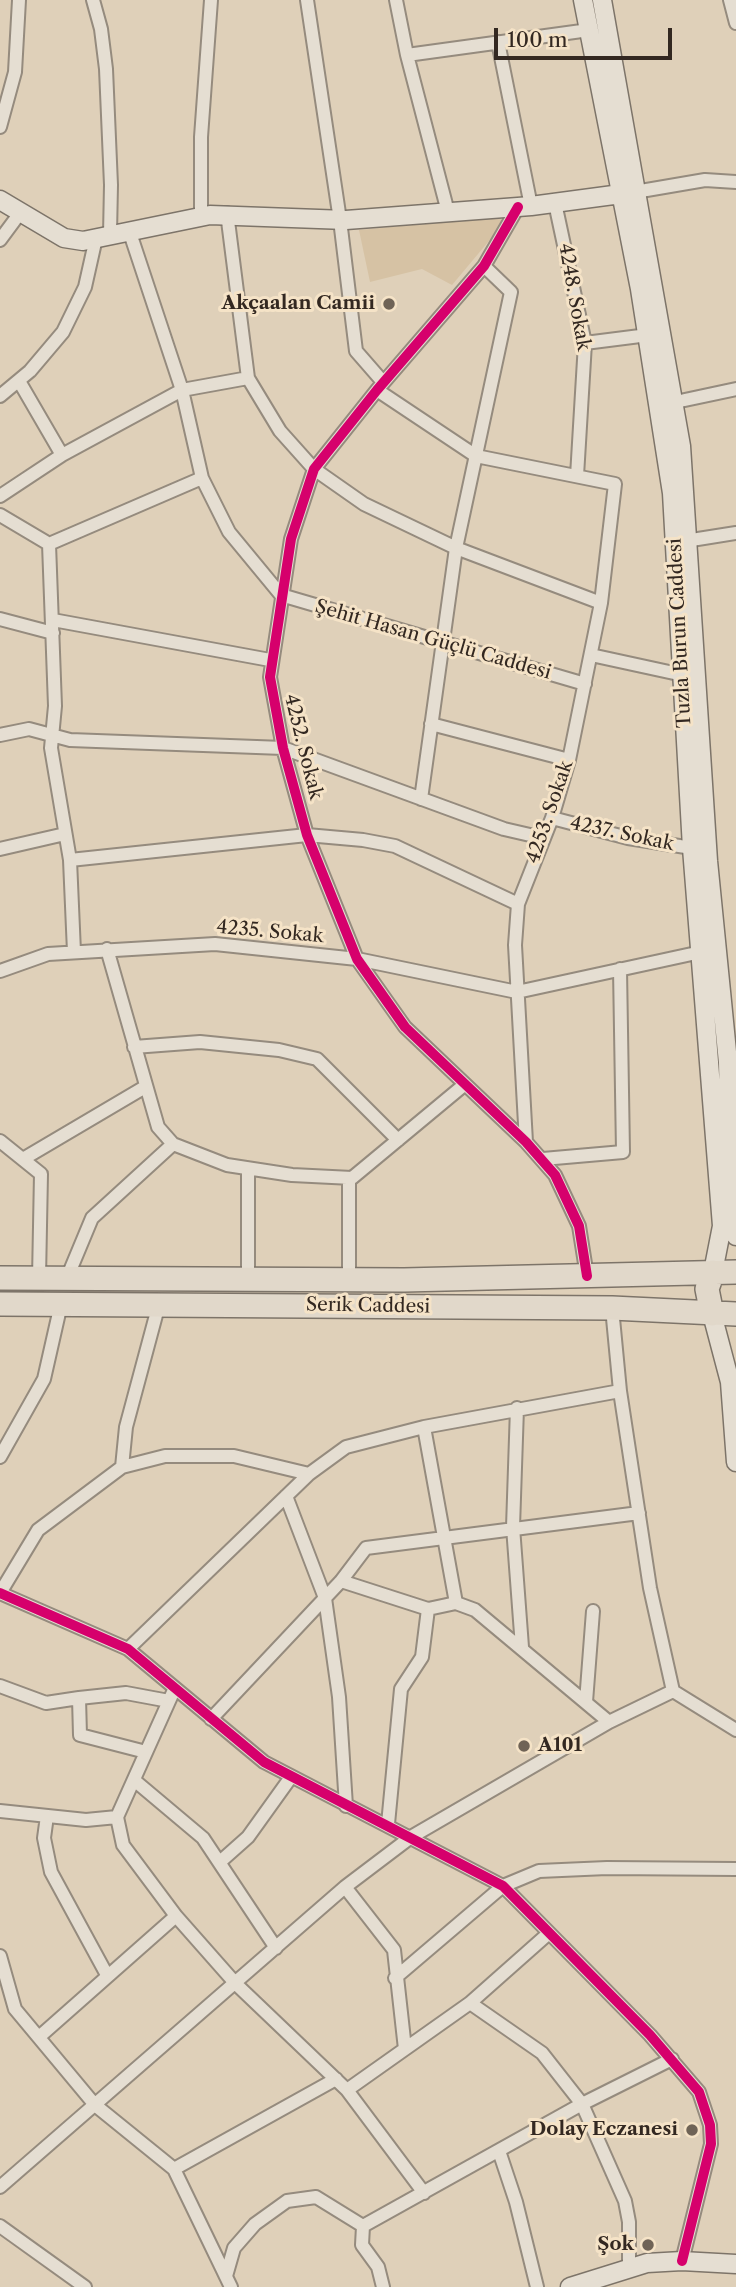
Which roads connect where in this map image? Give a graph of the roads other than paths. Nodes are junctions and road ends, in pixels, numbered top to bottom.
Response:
1 (19, 0) edge
2 (93, 0) edge
3 (211, 0) edge
4 (307, 0) edge
5 (396, 0) edge
6 (583, 0) edge
7 (602, 0) edge
8 (730, 0) edge
9 (736, 23) edge
10 (589, 30) junction
11 (498, 42) junction
12 (407, 55) junction
13 (0, 127) edge
14 (736, 182) edge
15 (628, 193) junction
16 (0, 200) edge
17 (555, 203) junction
18 (525, 206) junction
19 (448, 212) junction
20 (20, 213) junction
21 (227, 213) junction
22 (201, 216) junction
23 (340, 220) junction
24 (129, 230) junction
25 (96, 238) junction
26 (0, 240) edge
27 (484, 266) junction
28 (648, 335) junction
29 (585, 343) junction
30 (248, 379) junction
31 (19, 381) junction
32 (380, 386) junction
33 (182, 390) junction
34 (736, 390) edge
35 (0, 397) edge
36 (666, 404) junction
37 (62, 455) junction
38 (476, 456) junction
39 (314, 469) junction
40 (577, 476) junction
41 (202, 478) junction
42 (0, 496) edge
43 (0, 515) edge
44 (736, 533) edge
45 (682, 542) junction
46 (49, 544) junction
47 (456, 548) junction
48 (281, 595) junction
49 (601, 603) junction
50 (0, 619) edge
51 (53, 626) junction
52 (441, 644) junction
53 (591, 655) junction
54 (270, 660) junction
55 (683, 675) junction
56 (585, 684) junction
57 (431, 724) junction
58 (0, 734) edge
59 (52, 735) junction
60 (283, 748) junction
61 (569, 760) junction
62 (421, 799) junction
63 (552, 818) junction
64 (65, 834) junction
65 (307, 835) junction
66 (543, 838) junction
67 (692, 848) junction
68 (0, 849) edge
69 (70, 860) junction
70 (518, 904) junction
71 (107, 949) junction
72 (74, 952) junction
73 (701, 952) junction
74 (357, 959) junction
75 (620, 969) junction
76 (0, 971) edge
77 (517, 992) junction
78 (134, 1047) junction
79 (732, 1061) edge
80 (464, 1085) junction
81 (145, 1087) junction
82 (398, 1140) junction
83 (0, 1141) edge
84 (526, 1142) junction
85 (173, 1144) junction
86 (543, 1159) junction
87 (23, 1160) junction
88 (248, 1168) junction
89 (349, 1178) junction
90 (736, 1236) edge
91 (713, 1272) junction
92 (736, 1272) edge
93 (587, 1276) junction
94 (0, 1278) edge
95 (39, 1278) junction
96 (67, 1278) junction
97 (349, 1279) junction
98 (248, 1280) junction
99 (0, 1304) edge
100 (61, 1304) junction
101 (159, 1304) junction
102 (612, 1308) junction
103 (712, 1314) junction
104 (736, 1314) edge
105 (620, 1391) junction
106 (517, 1408) junction
107 (424, 1427) junction
108 (0, 1457) edge
109 (736, 1462) edge
110 (122, 1467) junction
111 (309, 1474) junction
112 (286, 1496) junction
113 (639, 1513) junction
114 (513, 1527) junction
115 (446, 1536) junction
116 (341, 1581) junction
117 (0, 1593) edge
118 (325, 1598) junction
119 (456, 1603) junction
120 (428, 1609) junction
121 (593, 1611) dead end
122 (522, 1647) junction
123 (128, 1649) junction
124 (0, 1686) edge
125 (673, 1691) junction
126 (172, 1695) junction
127 (79, 1698) junction
128 (586, 1702) junction
129 (211, 1720) junction
130 (609, 1722) junction
131 (736, 1730) edge
132 (146, 1752) junction
133 (291, 1777) junction
134 (134, 1780) junction
135 (346, 1806) junction
136 (0, 1811) edge
137 (47, 1816) junction
138 (117, 1817) junction
139 (388, 1824) junction
140 (411, 1837) junction
141 (221, 1861) junction
142 (736, 1869) edge
143 (503, 1886) junction
144 (345, 1887) junction
145 (176, 1916) junction
146 (549, 1933) junction
147 (276, 1948) junction
148 (0, 1956) edge
149 (107, 1975) junction
150 (395, 1978) junction
151 (236, 1984) junction
152 (470, 2003) junction
153 (39, 2037) junction
154 (405, 2049) junction
155 (672, 2059) junction
156 (336, 2079) junction
157 (346, 2090) junction
158 (582, 2104) junction
159 (95, 2105) junction
160 (499, 2151) junction
161 (174, 2169) junction
162 (0, 2188) edge
163 (424, 2193) junction
164 (0, 2226) edge
165 (363, 2226) junction
166 (682, 2261) junction
167 (733, 2262) edge
168 (629, 2267) junction
169 (228, 2281) edge
170 (85, 2287) edge
171 (383, 2287) edge
172 (537, 2287) edge
173 (570, 2287) edge

1 - 13 street
2 - 25 street
3 - 22 street
4 - 23 street
5 - 12 street
6 - 10 main road, Tuzla Burun Caddesi
7 - 15 main road, Tuzla Burun Caddesi
8 - 9 street
10 - 11 street
10 - 15 main road, Tuzla Burun Caddesi
11 - 12 street
11 - 18 street
12 - 19 street
14 - 15 street
15 - 17 main road
15 - 28 main road, Tuzla Burun Caddesi
15 - 36 main road, Tuzla Burun Caddesi
16 - 20 main road
17 - 18 main road
17 - 29 street, 4248. Sokak
18 - 19 main road
18 - 27 street, 4252. Sokak
19 - 23 main road
20 - 25 main road
20 - 26 street
21 - 22 main road
21 - 23 main road
21 - 30 street
22 - 24 main road
23 - 32 street
24 - 25 main road
24 - 33 street
25 - 31 street
27 - 32 street, 4252. Sokak
27 - 38 street
28 - 29 street
28 - 36 main road, Tuzla Burun Caddesi
29 - 40 street, 4248. Sokak
30 - 33 street
30 - 39 street
31 - 35 street
31 - 37 street
32 - 38 street
32 - 39 street, 4252. Sokak
33 - 37 street
33 - 41 street
34 - 36 street
36 - 45 main road, Tuzla Burun Caddesi
37 - 42 street
38 - 40 street
38 - 47 street
39 - 47 street
39 - 48 street, 4252. Sokak
40 - 49 street, 4253. Sokak
41 - 46 street
41 - 48 street
43 - 46 street
44 - 45 street
45 - 55 main road, Tuzla Burun Caddesi
45 - 79 main road, Tuzla Burun Caddesi
46 - 51 street
47 - 49 street
47 - 52 street
48 - 52 street, Şehit Hasan Güçlü Caddesi
48 - 54 street, 4252. Sokak
49 - 53 street, 4253. Sokak
50 - 51 street
51 - 54 street
51 - 59 street
52 - 56 street, Şehit Hasan Güçlü Caddesi
52 - 57 street
53 - 55 street
53 - 56 street, 4253. Sokak
54 - 60 street, 4252. Sokak
55 - 67 main road, Tuzla Burun Caddesi
56 - 61 street, 4253. Sokak
57 - 61 street
57 - 62 street
58 - 59 street
59 - 60 street
59 - 64 street
60 - 62 street
60 - 65 street, 4252. Sokak
61 - 63 street, 4253. Sokak
62 - 66 street
63 - 66 street, 4253. Sokak
63 - 67 street, 4237. Sokak
64 - 68 street
64 - 69 street
65 - 69 street
65 - 70 street
65 - 74 street, 4252. Sokak
66 - 70 street, 4253. Sokak
67 - 73 main road, Tuzla Burun Caddesi
69 - 72 street
70 - 77 street, 4253. Sokak
71 - 72 street, 4235. Sokak
71 - 74 street, 4235. Sokak
71 - 78 street
72 - 76 street, 4235. Sokak
73 - 75 street, 4235. Sokak
73 - 91 main road, Tuzla Burun Caddesi
74 - 77 street, 4235. Sokak
74 - 80 street, 4252. Sokak
75 - 77 street, 4235. Sokak
75 - 86 street
77 - 84 street, 4253. Sokak
78 - 81 street
78 - 82 street
79 - 90 main road, Tuzla Burun Caddesi
80 - 82 street
80 - 84 street, 4252. Sokak
81 - 85 street
81 - 87 street
82 - 89 street
83 - 87 street
84 - 86 street, 4252. Sokak
85 - 88 street
85 - 96 street
86 - 93 street, 4252. Sokak
87 - 95 street
88 - 89 street
88 - 98 street
89 - 97 street
91 - 92 highway, Serik Caddesi
91 - 93 highway, Serik Caddesi
91 - 103 highway
93 - 97 highway, Serik Caddesi
94 - 95 highway, Serik Caddesi
95 - 96 highway, Serik Caddesi
96 - 98 highway, Serik Caddesi
97 - 98 highway, Serik Caddesi
99 - 100 highway, Serik Caddesi
100 - 101 highway, Serik Caddesi
100 - 108 street
101 - 102 highway, Serik Caddesi
101 - 110 street
102 - 103 highway, Serik Caddesi
102 - 105 street
103 - 104 highway, Serik Caddesi
103 - 109 main road
105 - 106 street
105 - 113 street
106 - 107 street
106 - 114 street
107 - 111 street
107 - 115 street
110 - 111 street
110 - 117 street
111 - 112 street
112 - 118 street
112 - 123 street
113 - 114 street
113 - 125 street
114 - 115 street
114 - 122 street
115 - 116 street
115 - 119 street
116 - 118 street
116 - 120 street
117 - 123 street
118 - 129 street
118 - 135 street
119 - 120 street
119 - 122 street
120 - 139 street
121 - 128 street
122 - 128 street
123 - 126 street
124 - 127 street
125 - 130 street
125 - 131 street
126 - 127 street
126 - 129 street
126 - 132 street
127 - 132 street
128 - 130 street
129 - 133 street
130 - 140 street
132 - 134 street
133 - 135 street
133 - 141 street
134 - 138 street
134 - 141 street
135 - 139 street
136 - 137 street
137 - 138 street
137 - 149 street
138 - 145 street
139 - 140 street
140 - 143 street
140 - 144 street
141 - 147 street
142 - 143 street
143 - 146 street
143 - 150 street
144 - 147 street
144 - 150 street
145 - 149 street
145 - 151 street
146 - 152 street
146 - 155 street
147 - 151 street
148 - 153 street
149 - 153 street
150 - 154 street
151 - 156 street
151 - 159 street
152 - 154 street
152 - 158 street
153 - 159 street
154 - 157 street
155 - 158 street
155 - 166 street
156 - 157 street
156 - 161 street
157 - 163 street
158 - 160 street
158 - 168 street
159 - 161 street
159 - 162 street
160 - 163 street
160 - 172 street
161 - 169 street
163 - 165 street
164 - 170 street
165 - 169 street
165 - 171 street
166 - 167 main road
166 - 168 main road
168 - 173 main road

